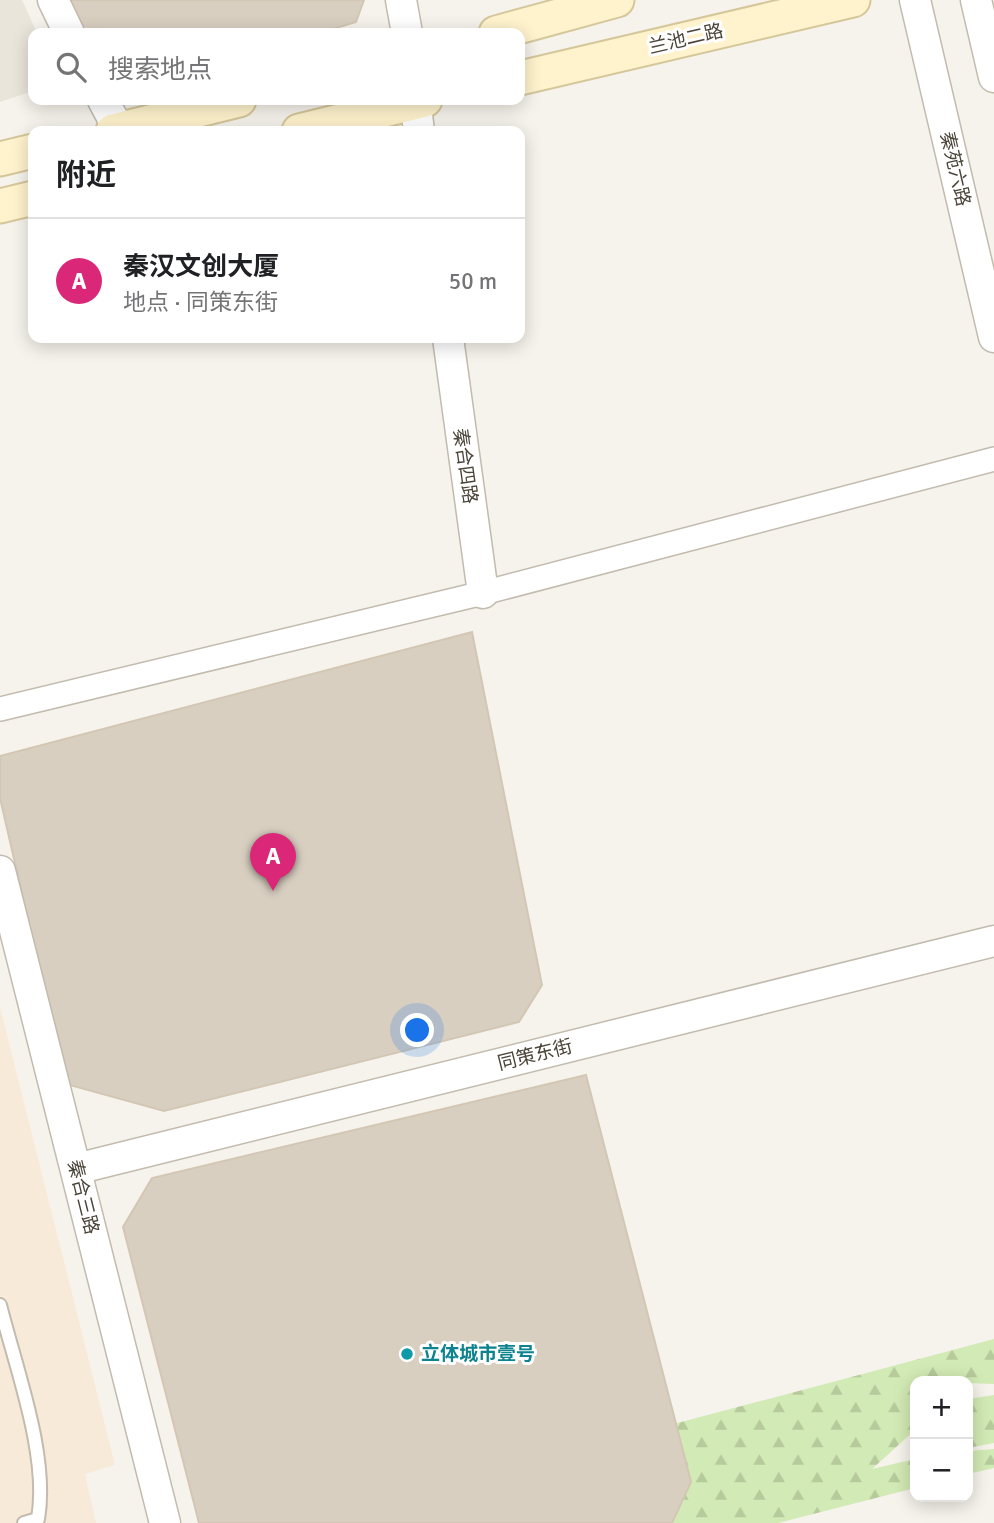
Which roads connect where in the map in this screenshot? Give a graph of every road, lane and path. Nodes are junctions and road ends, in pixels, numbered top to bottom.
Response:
1 (52, 0) edge
2 (401, 0) edge
3 (617, 0) edge
4 (853, 0) edge
5 (915, 0) edge
6 (976, 0) edge
7 (66, 28) edge
8 (406, 28) edge
9 (514, 28) edge
10 (525, 77) edge
11 (994, 77) edge
12 (105, 105) edge
13 (219, 105) edge
14 (418, 108) edge
15 (114, 126) edge
16 (136, 126) edge
17 (325, 126) edge
18 (28, 152) edge
19 (0, 159) edge
20 (28, 199) edge
21 (0, 206) edge
22 (994, 337) edge
23 (449, 343) edge
24 (994, 459) edge
25 (483, 593) junction
26 (0, 709) edge
27 (0, 871) edge
28 (994, 941) edge
29 (76, 1169) junction
30 (0, 1305) edge
31 (24, 1523) edge
32 (165, 1523) edge

1 - 7 street
2 - 8 street
3 - 9 main road
4 - 10 main road, 兰池二路
5 - 22 street, 秦苑六路
6 - 11 street
12 - 15 street
13 - 16 main road
14 - 17 main road
18 - 19 main road
20 - 21 main road
23 - 25 street, 秦合四路
24 - 25 street
25 - 26 street
27 - 29 street, 秦合三路
28 - 29 street, 同策东街
29 - 32 street, 秦合三路
30 - 31 lane

